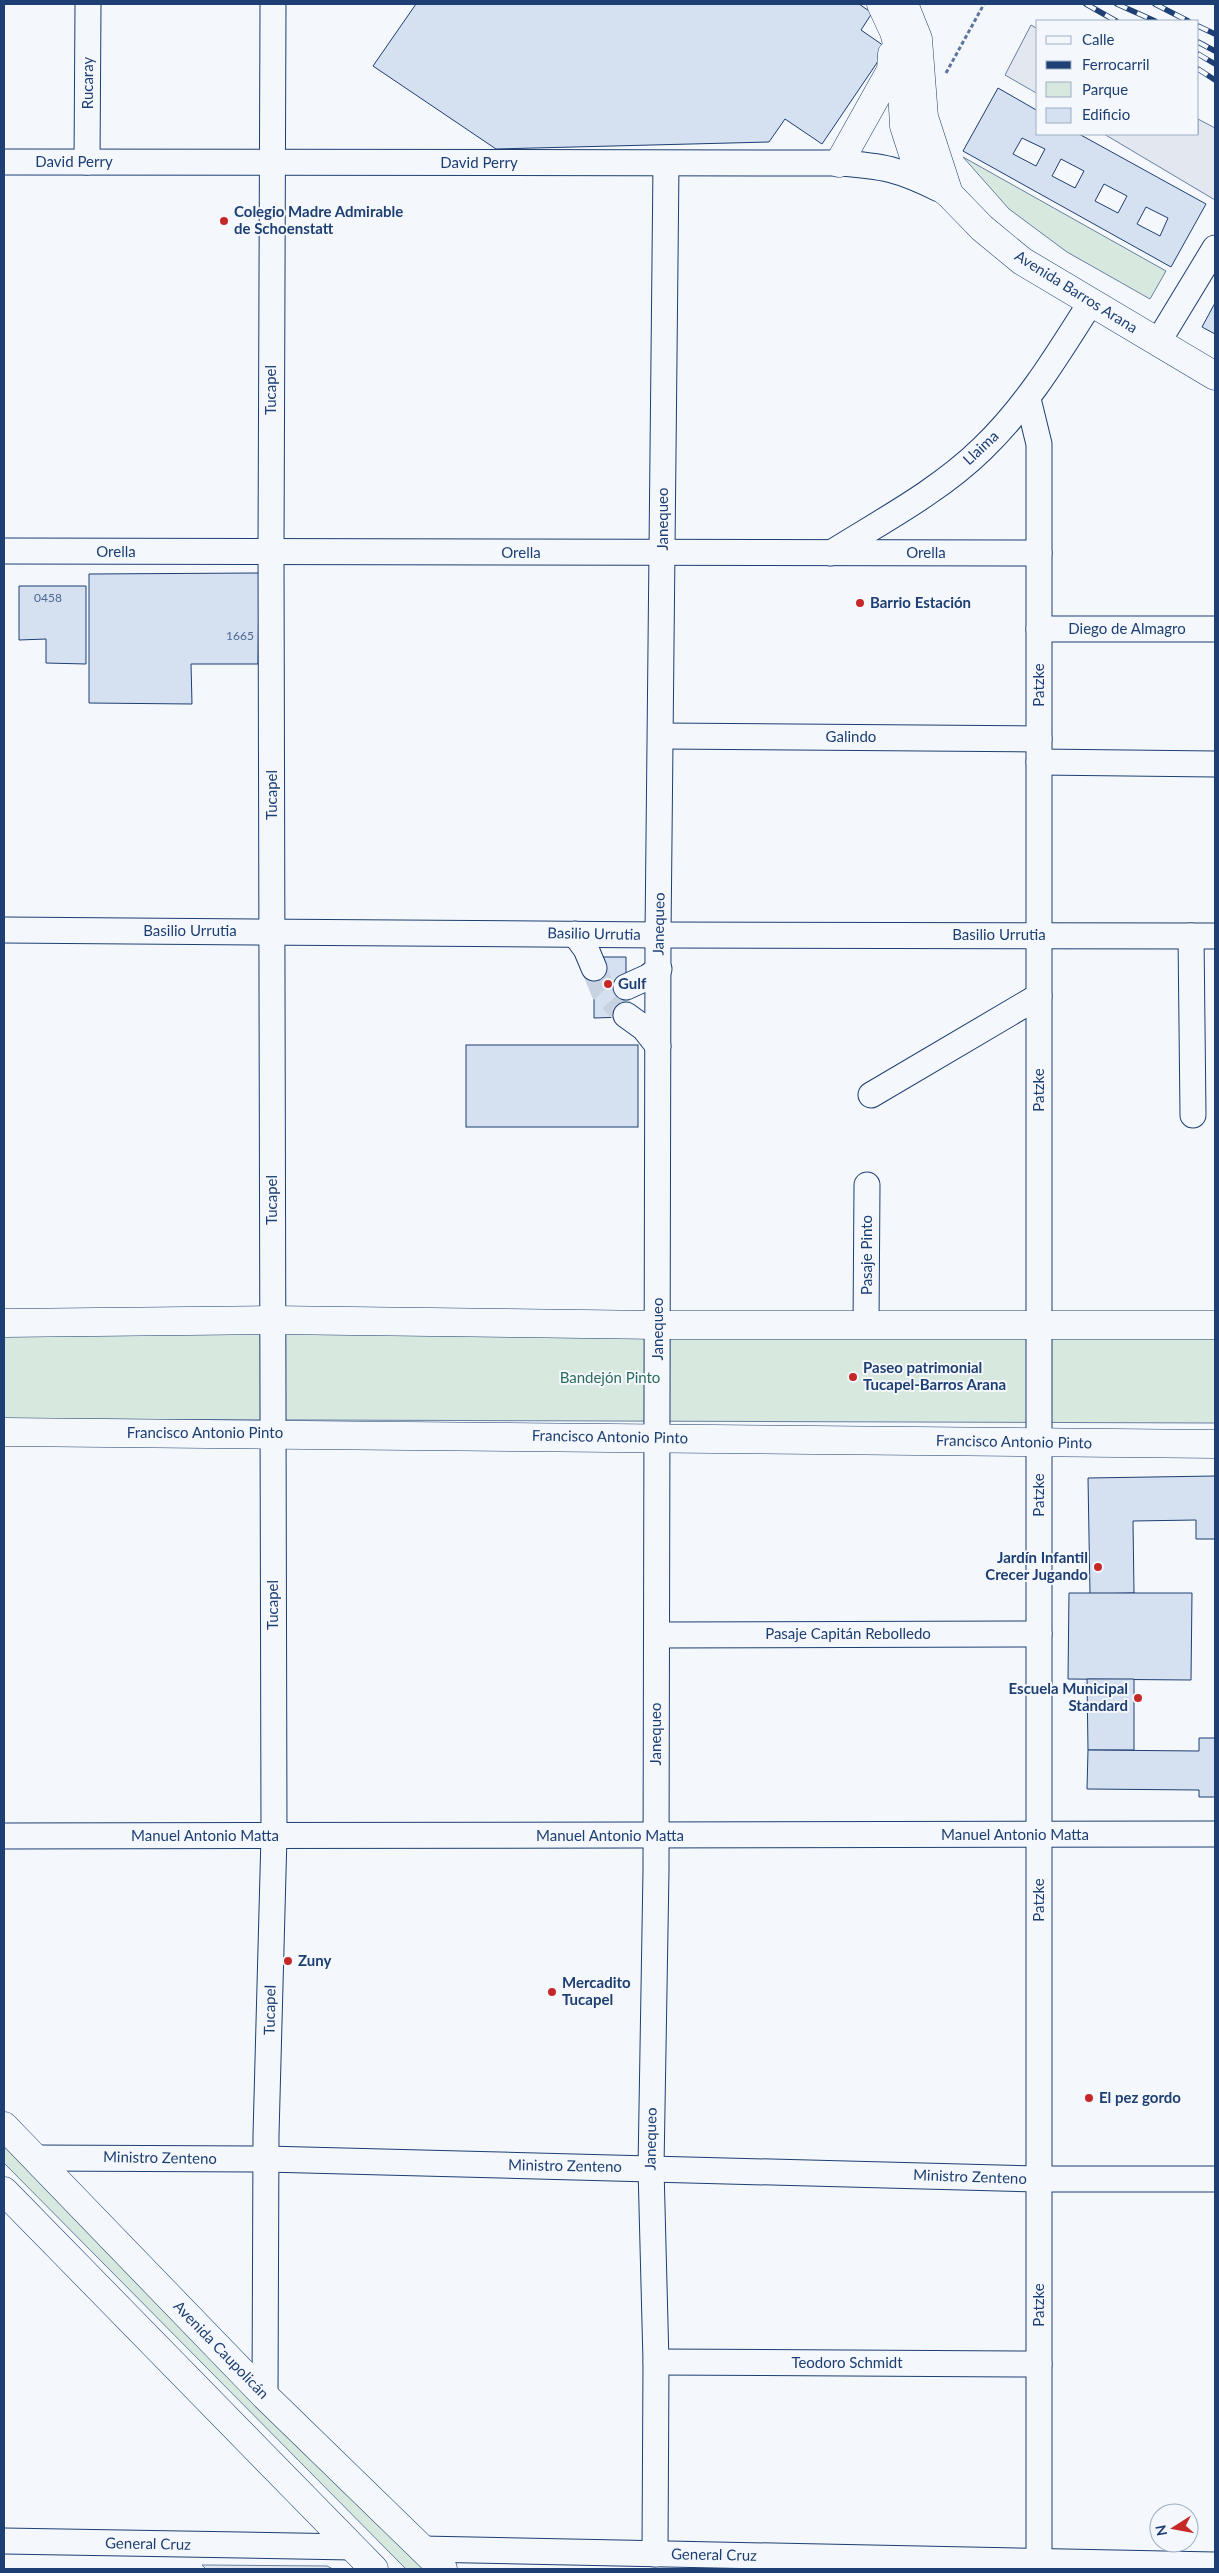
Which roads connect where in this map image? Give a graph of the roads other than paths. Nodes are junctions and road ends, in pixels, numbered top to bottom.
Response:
1 (88, 4) edge
2 (273, 4) edge
3 (880, 4) edge
4 (904, 4) edge
5 (894, 32) junction
6 (4, 162) edge
7 (87, 162) junction
8 (272, 163) junction
9 (666, 164) junction
10 (839, 164) junction
11 (949, 194) junction
12 (1215, 248) edge
13 (1091, 302) junction
14 (1158, 342) junction
15 (1215, 376) edge
16 (1028, 399) junction
17 (4, 551) edge
18 (271, 552) junction
19 (663, 553) junction
20 (831, 553) junction
21 (1039, 554) junction
22 (1039, 629) junction
23 (1215, 629) edge
24 (662, 736) junction
25 (1039, 750) junction
26 (1215, 764) edge
27 (4, 930) edge
28 (272, 931) junction
29 (575, 934) junction
30 (658, 935) junction
31 (1039, 935) junction
32 (1203, 936) edge
33 (594, 968) tunnel mouth
34 (659, 969) junction
35 (626, 987) dead end
36 (1039, 996) junction
37 (626, 1015) tunnel mouth
38 (658, 1046) junction
39 (871, 1095) dead end
40 (1193, 1115) dead end
41 (867, 1185) dead end
42 (272, 1320) junction
43 (4, 1323) edge
44 (658, 1325) junction
45 (866, 1325) junction
46 (1215, 1325) edge
47 (1039, 1326) junction
48 (4, 1432) edge
49 (272, 1434) junction
50 (657, 1437) junction
51 (1039, 1443) junction
52 (1215, 1444) edge
53 (1039, 1634) junction
54 (657, 1635) junction
55 (1215, 1834) edge
56 (1039, 1835) junction
57 (4, 1836) edge
58 (274, 1836) junction
59 (655, 1836) junction
60 (4, 2126) edge
61 (4, 2157) edge
62 (36, 2158) junction
63 (266, 2159) junction
64 (651, 2168) junction
65 (1039, 2179) junction
66 (1215, 2179) edge
67 (4, 2191) edge
68 (656, 2362) junction
69 (1039, 2364) junction
70 (265, 2396) junction
71 (311, 2506) junction
72 (4, 2542) edge
73 (293, 2546) junction
74 (352, 2547) junction
75 (422, 2549) junction
76 (656, 2554) junction
77 (1039, 2562) junction
78 (1215, 2565) edge
79 (1162, 2567) edge
80 (374, 2569) edge
81 (443, 2569) edge

1 - 7 street, Rucaray
2 - 8 street, Tucapel
3 - 5 main road, Avenida Barros Arana
4 - 11 main road, Avenida Barros Arana
5 - 10 main road
5 - 11 main road, Avenida Barros Arana
6 - 7 street, David Perry
7 - 8 street, David Perry
8 - 9 street, David Perry
8 - 18 street, Tucapel
9 - 10 street, David Perry
9 - 19 street, Janequeo
10 - 11 street, David Perry
11 - 13 main road, Avenida Barros Arana
12 - 14 street
13 - 14 main road, Avenida Barros Arana
13 - 16 street, Llaima
14 - 15 main road, Avenida Barros Arana
16 - 20 street, Llaima
16 - 21 street, Patzke
17 - 18 street, Orella
18 - 19 street, Orella
18 - 28 street, Tucapel
19 - 20 street, Orella
19 - 24 street, Janequeo
20 - 21 street, Orella
21 - 22 street, Patzke
22 - 23 street, Diego de Almagro
22 - 25 street, Patzke
24 - 25 street, Galindo
24 - 30 street, Janequeo
25 - 26 street, Galindo
25 - 31 street, Patzke
27 - 28 street, Basilio Urrutia
28 - 29 street, Basilio Urrutia
28 - 42 street, Tucapel
29 - 30 street, Basilio Urrutia
29 - 33 street
30 - 31 street, Basilio Urrutia
30 - 34 street, Janequeo
31 - 32 street, Basilio Urrutia
31 - 36 street, Patzke
32 - 40 street
34 - 35 street
34 - 38 street, Janequeo
36 - 39 street
36 - 47 street, Patzke
37 - 38 street
38 - 44 street, Janequeo
41 - 45 street, Pasaje Pinto
42 - 43 main road
42 - 44 main road
42 - 49 street, Tucapel
44 - 45 main road
44 - 50 street, Janequeo
45 - 47 main road
46 - 47 main road
47 - 51 street, Patzke
48 - 49 main road, Francisco Antonio Pinto
49 - 50 main road, Francisco Antonio Pinto
49 - 58 street, Tucapel
50 - 51 main road, Francisco Antonio Pinto
50 - 54 street, Janequeo
51 - 52 main road, Francisco Antonio Pinto
51 - 53 street, Patzke
53 - 54 street, Pasaje Capitán Rebolledo
53 - 56 street, Patzke
54 - 59 street, Janequeo
55 - 56 street, Manuel Antonio Matta
56 - 59 street, Manuel Antonio Matta
56 - 65 street, Patzke
57 - 58 street, Manuel Antonio Matta
58 - 59 street, Manuel Antonio Matta
58 - 63 street, Tucapel
59 - 64 street, Janequeo
60 - 62 main road, Avenida Caupolicán
61 - 62 main road
62 - 63 street, Ministro Zenteno
62 - 70 main road, Avenida Caupolicán
63 - 64 street, Ministro Zenteno
63 - 70 street, Tucapel
64 - 65 street, Ministro Zenteno
64 - 68 street, Janequeo
65 - 66 street, Ministro Zenteno
65 - 69 street, Patzke
67 - 71 main road
68 - 69 street, Teodoro Schmidt
68 - 76 street, Janequeo
69 - 77 street, Patzke
70 - 75 main road, Avenida Caupolicán
71 - 73 street
71 - 74 main road
72 - 73 street, General Cruz
73 - 74 street, General Cruz
74 - 80 main road
75 - 76 street, General Cruz
75 - 81 main road, Avenida Caupolicán
76 - 77 street, General Cruz
77 - 79 street, General Cruz
78 - 79 street, General Cruz

